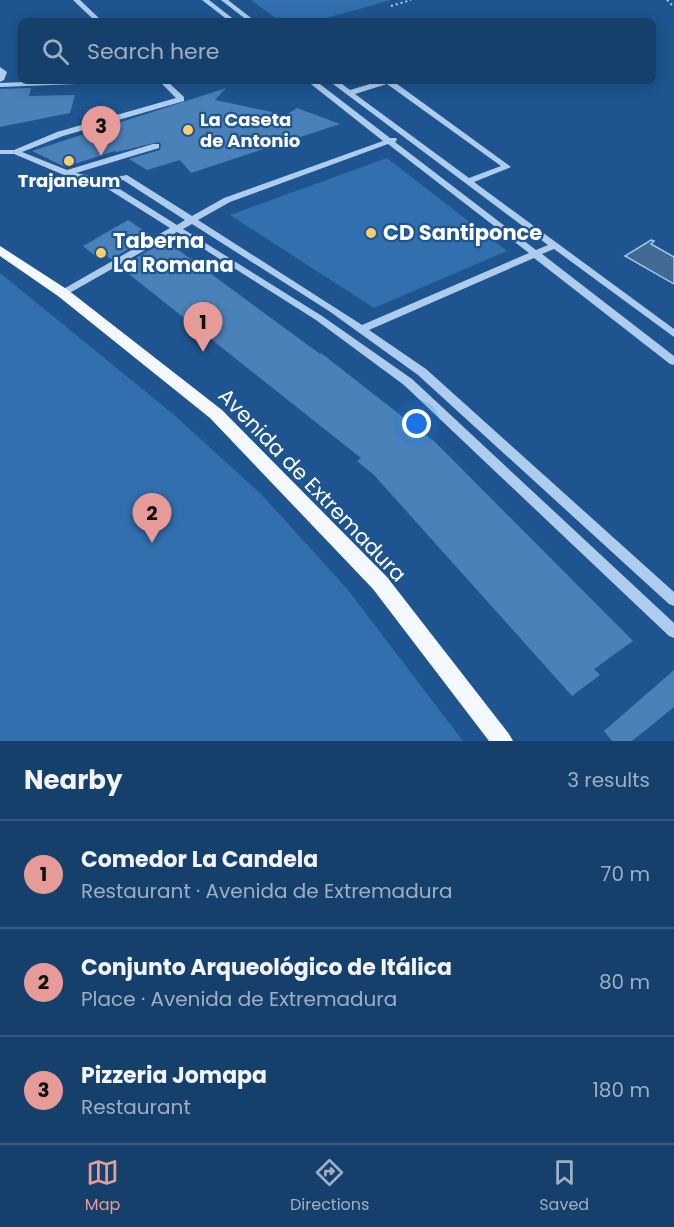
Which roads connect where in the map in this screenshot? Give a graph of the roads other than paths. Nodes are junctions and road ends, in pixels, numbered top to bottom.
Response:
1 (76, 0) edge
2 (206, 0) edge
3 (224, 0) edge
4 (96, 18) edge
5 (229, 18) edge
6 (248, 18) edge
7 (0, 69) edge
8 (0, 80) edge
9 (26, 84) edge
10 (166, 84) edge
11 (315, 84) edge
12 (337, 84) edge
13 (378, 84) edge
14 (392, 84) edge
15 (0, 85) edge
16 (349, 93) junction
17 (408, 136) junction
18 (389, 141) junction
19 (156, 146) dead end
20 (0, 152) edge
21 (15, 152) junction
22 (67, 173) junction
23 (469, 181) junction
24 (103, 182) junction
25 (192, 219) junction
26 (176, 228) junction
27 (556, 245) junction
28 (0, 250) edge
29 (536, 254) junction
30 (63, 293) junction
31 (361, 329) junction
32 (674, 334) edge
33 (674, 361) edge
34 (674, 600) edge
35 (674, 632) edge
36 (502, 741) edge

1 - 4 street
2 - 5 street
3 - 6 street
7 - 8 street
9 - 15 street
10 - 21 street
11 - 18 street
12 - 16 street
13 - 16 street
14 - 23 street
16 - 17 street
17 - 18 street
17 - 23 street
18 - 25 street
18 - 29 street
19 - 22 street
20 - 21 street
21 - 22 street
22 - 24 street
23 - 27 street
24 - 25 street
24 - 26 street
25 - 26 street
25 - 31 street
26 - 30 street
26 - 35 street
27 - 29 street
27 - 32 street
28 - 30 main road, Avenida de Extremadura
29 - 31 street
29 - 33 street
30 - 36 main road, Avenida de Extremadura
31 - 34 street

